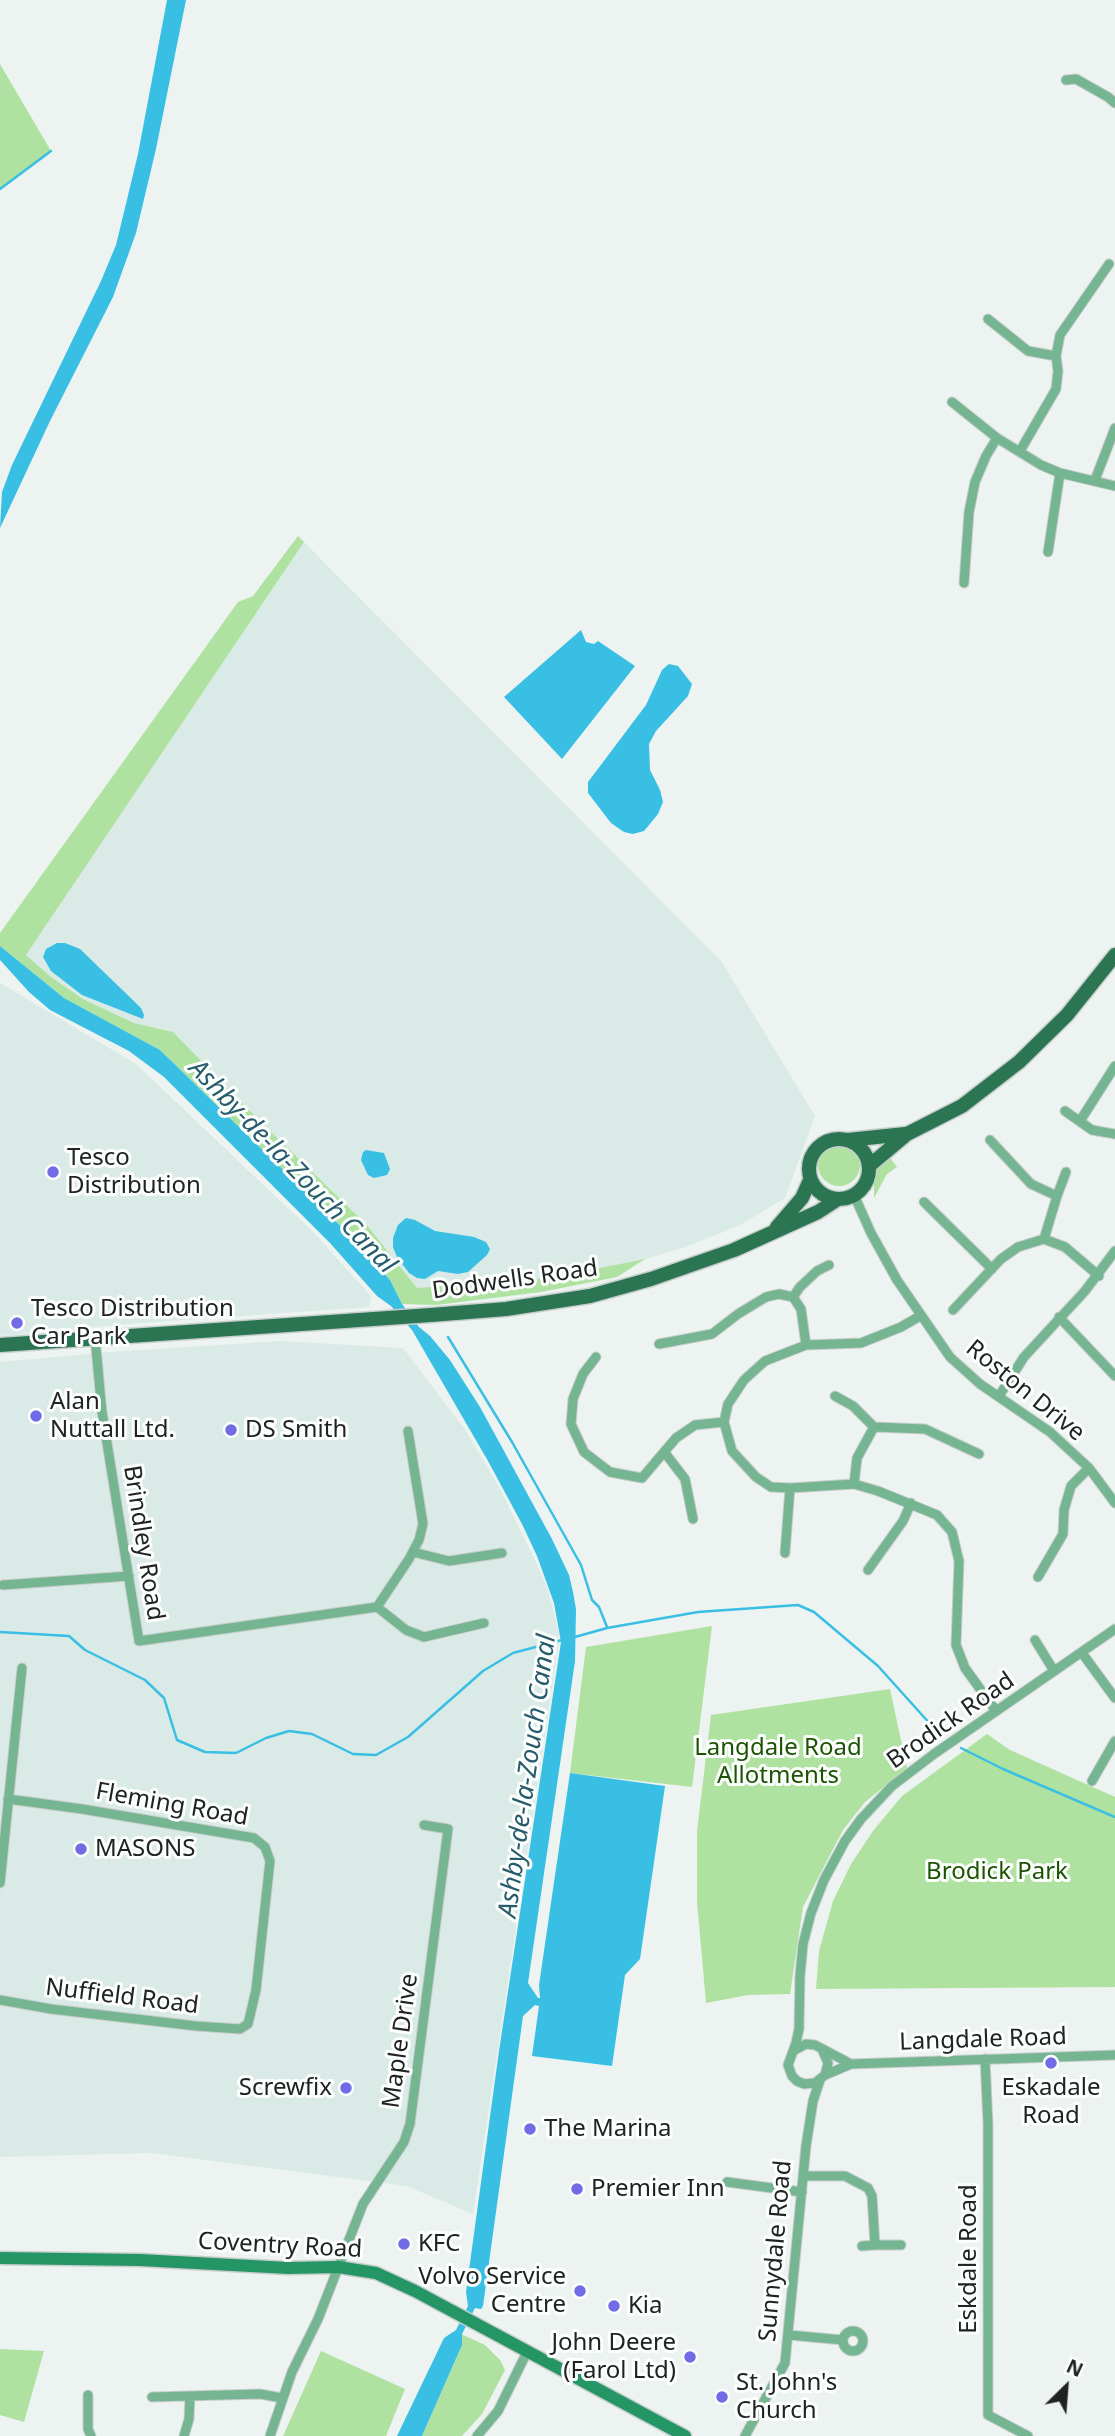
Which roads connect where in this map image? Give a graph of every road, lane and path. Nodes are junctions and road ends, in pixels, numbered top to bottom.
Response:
1 (1066, 80) dead end
2 (1115, 103) edge
3 (1109, 264) dead end
4 (988, 319) dead end
5 (1056, 356) junction
6 (952, 402) dead end
7 (1115, 428) edge
8 (998, 438) junction
9 (1020, 451) junction
10 (1060, 472) junction
11 (1095, 480) junction
12 (1115, 486) edge
13 (1048, 552) dead end
14 (964, 583) dead end
15 (1115, 955) edge
16 (1115, 1066) edge
17 (1065, 1111) dead end
18 (1080, 1121) junction
19 (906, 1134) junction
20 (1115, 1134) edge
21 (848, 1140) junction
22 (990, 1140) dead end
23 (869, 1166) junction
24 (1066, 1172) dead end
25 (810, 1180) junction
26 (854, 1195) junction
27 (1057, 1196) junction
28 (838, 1199) junction
29 (924, 1202) dead end
30 (774, 1231) junction
31 (1044, 1240) junction
32 (1115, 1251) edge
33 (829, 1265) dead end
34 (992, 1269) junction
35 (1099, 1276) junction
36 (793, 1297) junction
37 (953, 1310) dead end
38 (920, 1316) junction
39 (1059, 1317) junction
40 (95, 1337) junction
41 (659, 1344) dead end
42 (0, 1345) edge
43 (806, 1345) junction
44 (596, 1357) dead end
45 (1115, 1376) edge
46 (835, 1396) dead end
47 (999, 1396) junction
48 (724, 1422) junction
49 (874, 1427) junction
50 (408, 1431) dead end
51 (665, 1453) junction
52 (979, 1454) dead end
53 (1089, 1468) junction
54 (854, 1483) junction
55 (790, 1488) junction
56 (911, 1503) junction
57 (1115, 1503) edge
58 (693, 1519) dead end
59 (413, 1552) junction
60 (502, 1553) dead end
61 (785, 1553) dead end
62 (868, 1570) dead end
63 (129, 1576) junction
64 (1038, 1577) dead end
65 (3, 1585) dead end
66 (377, 1607) junction
67 (484, 1623) dead end
68 (1115, 1629) edge
69 (1035, 1640) dead end
70 (1082, 1653) junction
71 (22, 1668) dead end
72 (1054, 1671) junction
73 (1115, 1698) edge
74 (996, 1711) junction
75 (1115, 1741) edge
76 (1092, 1781) dead end
77 (8, 1799) junction
78 (424, 1825) dead end
79 (3, 1831) edge
80 (0, 1883) edge
81 (0, 2000) edge
82 (240, 2029) joint
83 (799, 2029) junction
84 (806, 2044) junction
85 (821, 2049) junction
86 (792, 2053) junction
87 (1115, 2055) edge
88 (985, 2059) junction
89 (851, 2064) junction
90 (822, 2078) junction
91 (808, 2084) junction
92 (813, 2101) junction
93 (804, 2176) junction
94 (727, 2182) dead end
95 (802, 2192) junction
96 (875, 2245) junction
97 (901, 2245) dead end
98 (862, 2246) dead end
99 (0, 2258) edge
100 (338, 2267) junction
101 (789, 2335) junction
102 (843, 2340) dead end
103 (527, 2352) junction
104 (88, 2395) dead end
105 (190, 2396) junction
106 (152, 2397) dead end
107 (282, 2399) junction
108 (91, 2436) edge
109 (184, 2436) edge
110 (270, 2436) edge
111 (477, 2436) edge
112 (685, 2436) edge
113 (745, 2436) edge
114 (1028, 2436) edge

1 - 2 street
3 - 5 street
4 - 5 street
5 - 9 street
6 - 8 street
7 - 11 street
8 - 9 street
8 - 14 street
9 - 10 street
10 - 11 street
10 - 13 street
11 - 12 street
15 - 19 main road
16 - 18 street
17 - 18 street
18 - 20 street
19 - 21 main road
19 - 23 main road
21 - 23 main road
21 - 25 main road
22 - 27 street
23 - 26 main road
24 - 27 street
25 - 28 main road
25 - 30 main road, Dodwells Road
26 - 28 main road
26 - 38 street, Roston Drive
27 - 31 street
28 - 30 main road, Dodwells Road
29 - 34 street
30 - 40 main road, Dodwells Road
31 - 34 street
31 - 35 street
32 - 35 street
33 - 36 street
34 - 37 street
35 - 39 street
36 - 41 street
36 - 43 street
38 - 43 street
38 - 47 street, Roston Drive
39 - 45 street
39 - 47 street
40 - 42 main road, Dodwells Road
40 - 63 street, Brindley Road
43 - 48 street
44 - 51 street
46 - 49 street
47 - 53 street, Roston Drive
48 - 51 street
48 - 55 street
49 - 52 street
49 - 54 street
50 - 59 street
51 - 58 street
53 - 57 street, Roston Drive
53 - 64 street
54 - 55 street
54 - 56 street
55 - 61 street
56 - 62 street
56 - 74 street
59 - 60 street
59 - 66 street
63 - 65 street
63 - 66 street, Brindley Road
66 - 67 street
68 - 70 street, Brodick Road
69 - 72 street
70 - 72 street, Brodick Road
70 - 73 street
71 - 77 street
72 - 74 street, Brodick Road
74 - 83 street, Brodick Road
75 - 76 street
77 - 79 street
77 - 82 street, Fleming Road
78 - 100 street, Maple Drive
79 - 80 street
81 - 82 street, Nuffield Road
83 - 84 street, Brodick Road
83 - 86 street, Brodick Road
84 - 85 street
84 - 86 street
85 - 89 street, Langdale Road
85 - 90 street
86 - 91 street
87 - 88 street, Langdale Road
88 - 89 street, Langdale Road
88 - 114 street, Eskdale Road
89 - 90 street, Langdale Road
90 - 91 street
90 - 92 street, Sunnydale Road
91 - 92 street, Sunnydale Road
92 - 93 street, Sunnydale Road
93 - 95 street, Sunnydale Road
93 - 96 street
94 - 95 street
95 - 101 street, Sunnydale Road
96 - 97 street
96 - 98 street
99 - 100 main road, Coventry Road
100 - 103 main road, Coventry Road
100 - 107 street
101 - 102 street
101 - 113 street, Sunnydale Road
103 - 111 street
103 - 112 main road, Coventry Road
104 - 108 street
105 - 106 street
105 - 107 street
105 - 109 street
107 - 110 street

